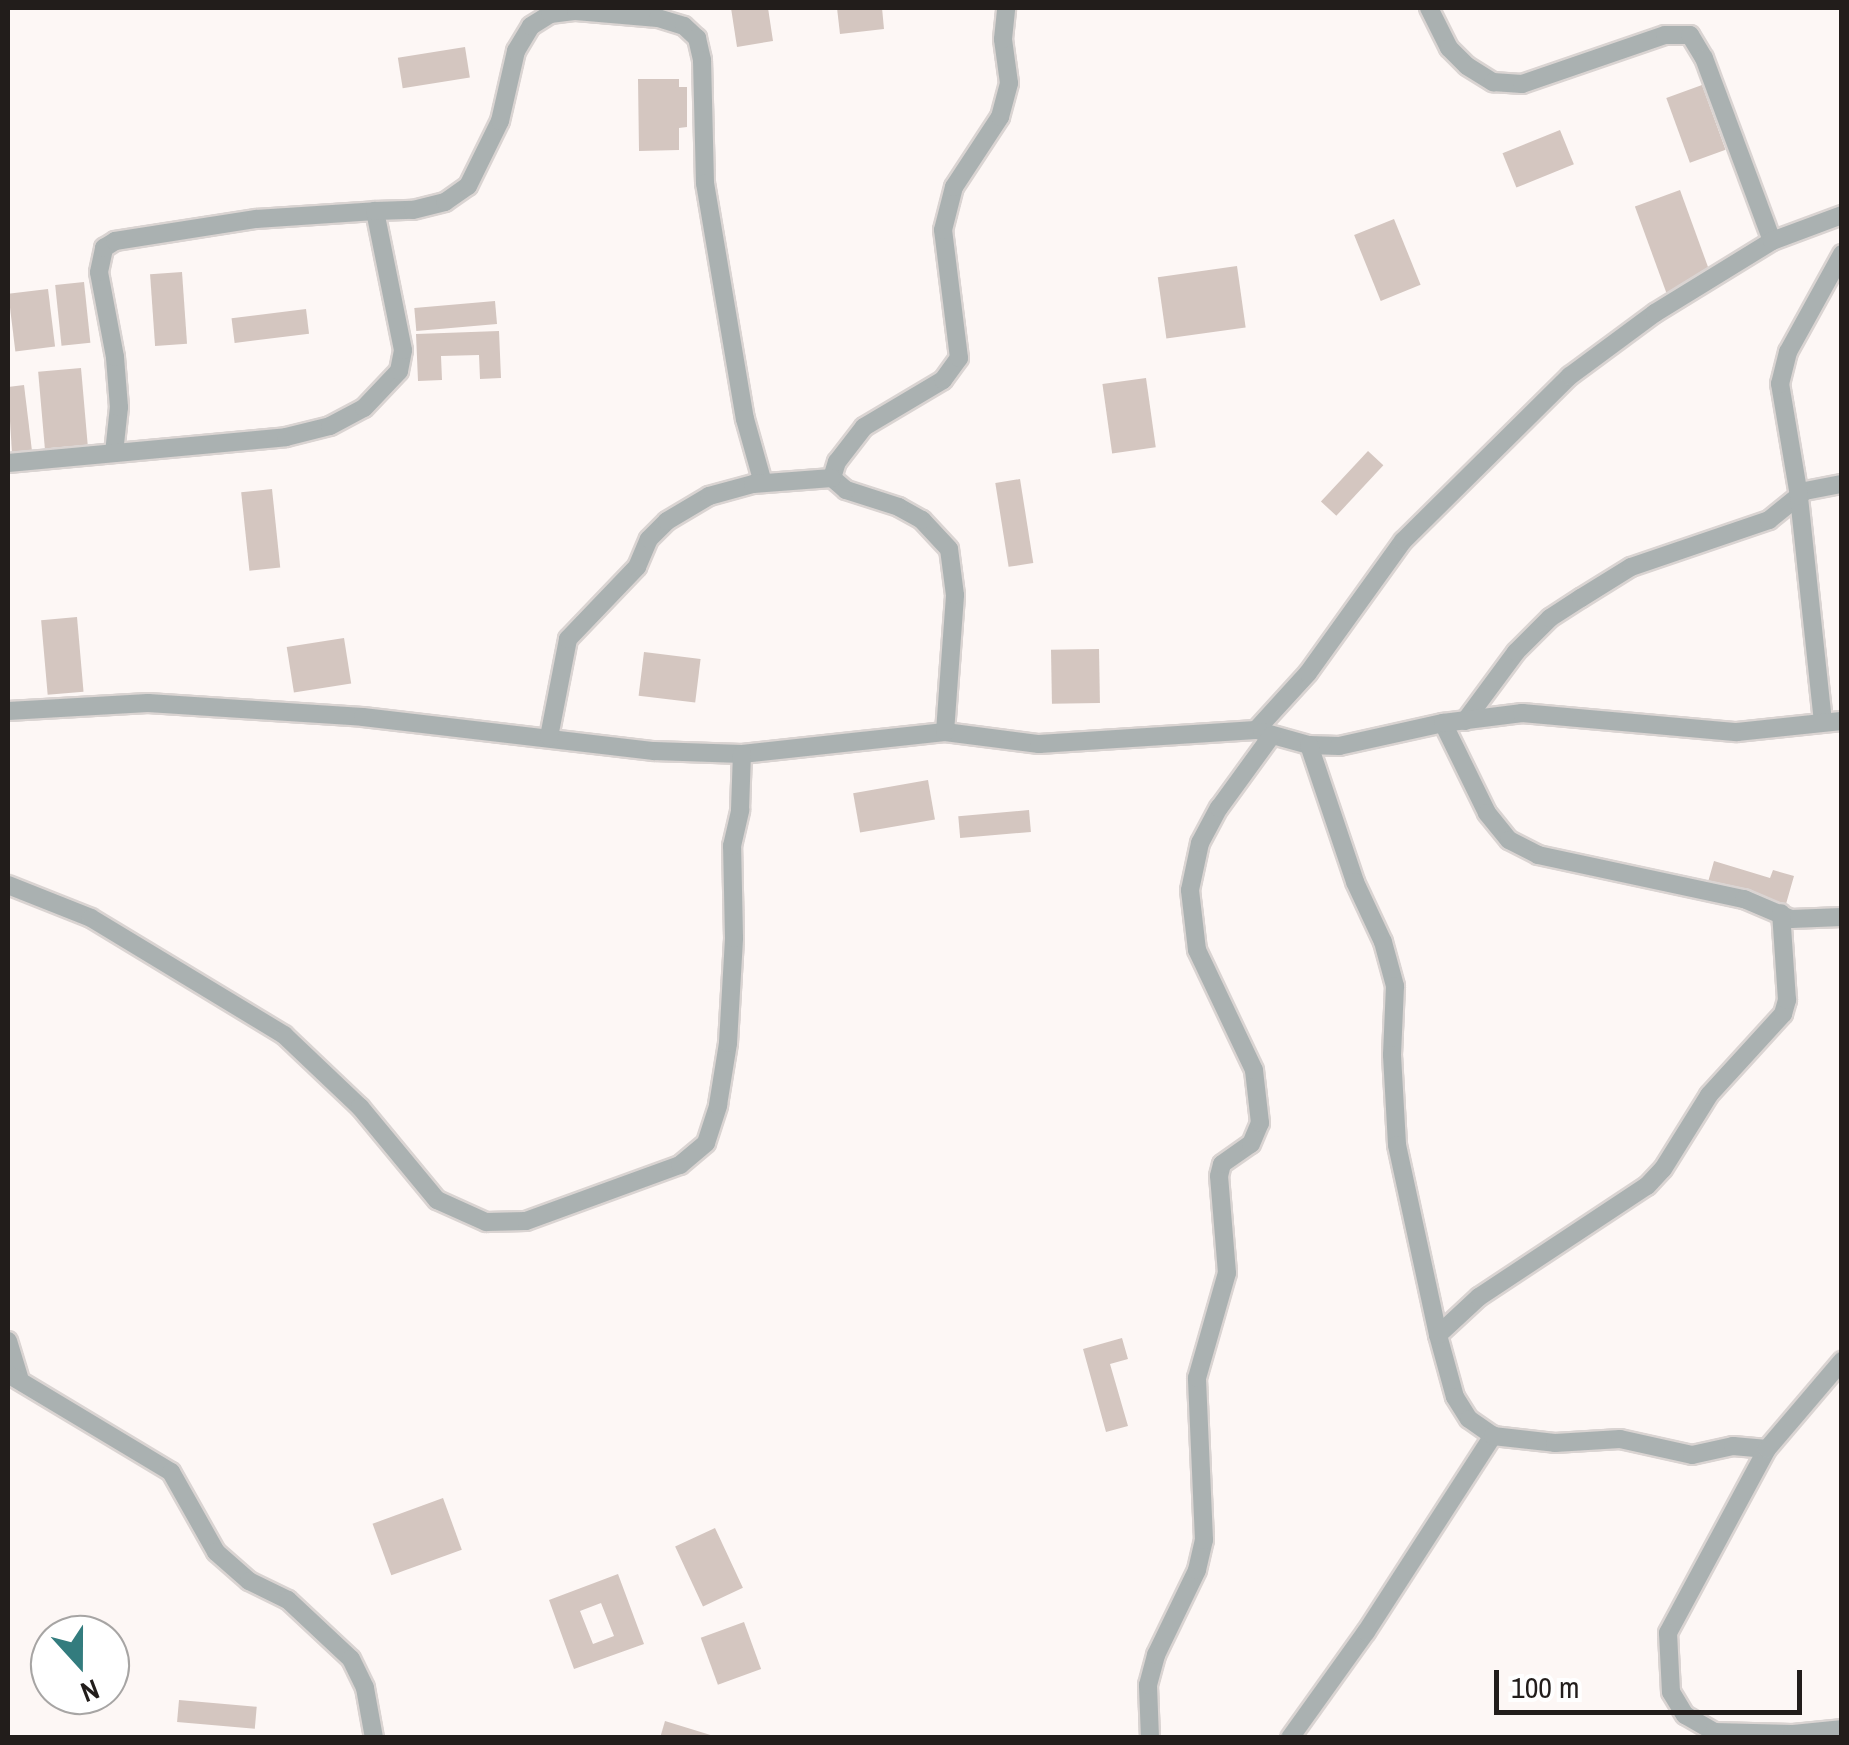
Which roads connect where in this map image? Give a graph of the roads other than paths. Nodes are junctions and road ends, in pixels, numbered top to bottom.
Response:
1 (1006, 8) edge
2 (1429, 8) edge
3 (553, 11) edge
4 (376, 212) junction
5 (1842, 215) edge
6 (1772, 242) junction
7 (1842, 254) edge
8 (114, 453) junction
9 (8, 463) edge
10 (832, 478) junction
11 (763, 483) junction
12 (1842, 484) edge
13 (1799, 496) junction
14 (8, 711) edge
15 (1465, 721) junction
16 (1832, 722) edge
17 (1443, 723) junction
18 (945, 732) junction
19 (1264, 733) junction
20 (550, 737) junction
21 (1309, 745) junction
22 (742, 754) junction
23 (8, 884) edge
24 (1781, 914) junction
25 (1842, 917) edge
26 (1438, 1335) junction
27 (8, 1341) edge
28 (1838, 1368) edge
29 (13, 1376) edge
30 (1492, 1436) junction
31 (1767, 1449) junction
32 (1842, 1728) edge
33 (374, 1738) edge
34 (1150, 1738) edge
35 (1290, 1738) edge

1 - 10 street
2 - 6 street
3 - 4 street
3 - 11 street
4 - 8 street
4 - 8 street
5 - 6 street
6 - 19 street
7 - 13 street
8 - 9 street
10 - 11 street
10 - 18 street
11 - 20 street
12 - 13 street
13 - 15 street
13 - 16 street
14 - 20 street
15 - 16 street
15 - 17 street
17 - 21 street
17 - 24 street
18 - 19 street
18 - 22 street
19 - 21 street
19 - 34 street
20 - 22 street
21 - 26 street
22 - 23 street
24 - 25 street
24 - 26 street
26 - 30 street
27 - 29 street
28 - 31 street
29 - 33 street
30 - 31 street
30 - 35 street
31 - 32 street

